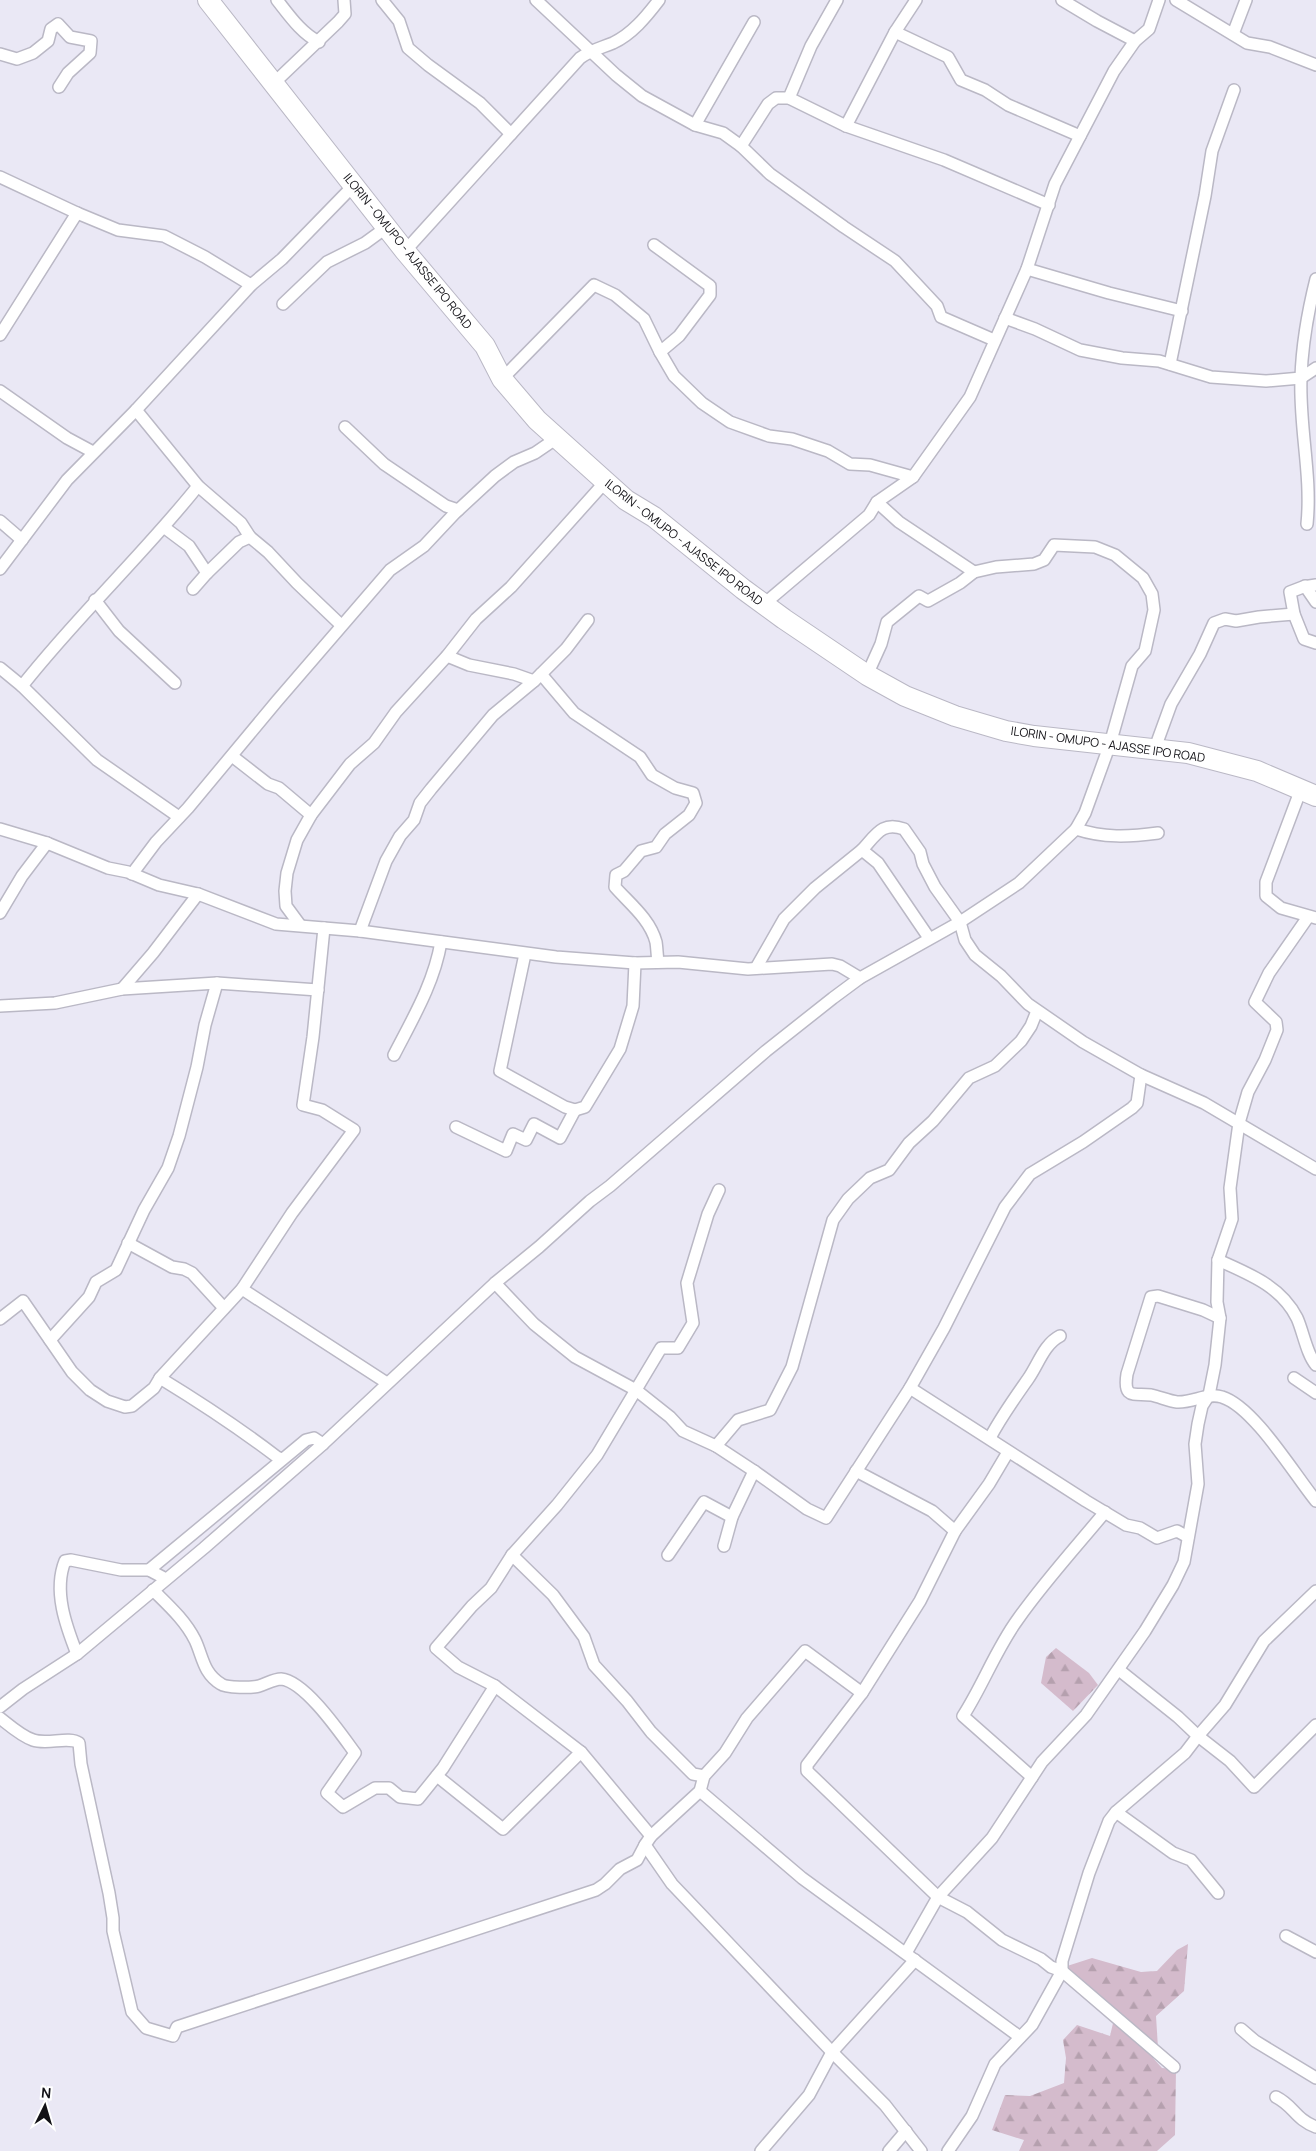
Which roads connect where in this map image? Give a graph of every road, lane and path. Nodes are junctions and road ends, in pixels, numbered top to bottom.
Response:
1 (208, 0) edge
2 (277, 0) edge
3 (344, 0) edge
4 (382, 0) edge
5 (536, 0) edge
6 (659, 0) edge
7 (837, 0) edge
8 (916, 0) edge
9 (1062, 0) edge
10 (1159, 0) edge
11 (1176, 0) edge
12 (1246, 0) edge
13 (754, 22) dead end
14 (895, 32) junction
15 (1232, 34) junction
16 (1135, 41) junction
17 (319, 42) junction
18 (590, 50) junction
19 (0, 54) edge
20 (1316, 65) edge
21 (274, 83) junction
22 (59, 87) dead end
23 (1234, 90) dead end
24 (789, 98) junction
25 (696, 125) junction
26 (846, 126) junction
27 (511, 134) junction
28 (1080, 136) junction
29 (741, 146) junction
30 (0, 177) edge
31 (354, 185) junction
32 (1049, 205) junction
33 (76, 213) junction
34 (387, 227) junction
35 (654, 245) dead end
36 (405, 251) junction
37 (1027, 269) junction
38 (1316, 279) edge
39 (251, 285) junction
40 (283, 304) dead end
41 (1182, 311) junction
42 (1005, 318) junction
43 (0, 335) edge
44 (994, 340) junction
45 (660, 352) junction
46 (1170, 364) junction
47 (1316, 368) edge
48 (1300, 378) junction
49 (502, 379) junction
50 (0, 391) edge
51 (136, 410) junction
52 (345, 427) dead end
53 (557, 438) junction
54 (93, 452) junction
55 (913, 477) junction
56 (606, 480) junction
57 (198, 486) junction
58 (877, 502) junction
59 (458, 510) junction
60 (0, 521) edge
61 (1308, 524) dead end
62 (165, 528) junction
63 (250, 537) junction
64 (22, 540) junction
65 (0, 569) edge
66 (974, 572) junction
67 (207, 573) junction
68 (1311, 586) edge
69 (192, 589) dead end
70 (95, 600) junction
71 (1316, 602) edge
72 (764, 604) junction
73 (1294, 614) junction
74 (588, 620) dead end
75 (342, 625) junction
76 (1316, 643) edge
77 (447, 656) junction
78 (0, 668) edge
79 (867, 675) junction
80 (537, 677) junction
81 (175, 683) dead end
82 (22, 686) junction
83 (1110, 744) junction
84 (1156, 748) junction
85 (232, 756) junction
86 (1308, 792) edge
87 (311, 815) junction
88 (179, 818) junction
89 (0, 829) edge
90 (1076, 829) junction
91 (1158, 833) dead end
92 (47, 843) junction
93 (862, 850) junction
94 (132, 874) junction
95 (198, 894) junction
96 (0, 913) edge
97 (1312, 918) edge
98 (960, 922) junction
99 (300, 925) junction
100 (324, 928) junction
101 (360, 931) junction
102 (929, 938) junction
103 (441, 942) junction
104 (525, 954) junction
105 (658, 962) junction
106 (635, 963) junction
107 (756, 968) junction
108 (860, 978) junction
109 (218, 983) junction
110 (122, 989) junction
111 (318, 990) junction
112 (0, 1006) edge
113 (1037, 1011) junction
114 (394, 1055) dead end
115 (1141, 1075) junction
116 (575, 1110) junction
117 (1238, 1123) junction
118 (456, 1127) dead end
119 (1316, 1169) edge
120 (719, 1190) dead end
121 (128, 1243) junction
122 (1218, 1260) junction
123 (495, 1283) junction
124 (242, 1289) junction
125 (224, 1308) junction
126 (1220, 1318) junction
127 (0, 1319) edge
128 (1060, 1336) dead end
129 (50, 1340) junction
130 (1316, 1365) edge
131 (160, 1378) junction
132 (1294, 1378) dead end
133 (388, 1383) junction
134 (910, 1388) junction
135 (636, 1390) junction
136 (1316, 1393) edge
137 (1209, 1395) junction
138 (990, 1438) junction
139 (323, 1444) junction
140 (716, 1446) junction
141 (1008, 1452) junction
142 (282, 1459) junction
143 (754, 1471) junction
144 (856, 1471) junction
145 (1316, 1502) edge
146 (1105, 1512) junction
147 (732, 1517) junction
148 (955, 1531) junction
149 (1188, 1537) junction
150 (724, 1546) dead end
151 (668, 1554) dead end
152 (512, 1555) junction
153 (149, 1570) junction
154 (166, 1580) junction
155 (153, 1590) junction
156 (1316, 1591) edge
157 (77, 1654) junction
158 (1118, 1670) junction
159 (496, 1686) junction
160 (862, 1692) junction
161 (0, 1707) edge
162 (0, 1718) edge
163 (1316, 1725) edge
164 (1198, 1736) junction
165 (581, 1752) junction
166 (437, 1776) junction
167 (704, 1776) junction
168 (1032, 1777) junction
169 (700, 1791) junction
170 (1116, 1812) junction
171 (648, 1841) junction
172 (1218, 1893) dead end
173 (938, 1897) junction
174 (1286, 1936) dead end
175 (1316, 1952) edge
176 (910, 1956) junction
177 (1062, 1971) junction
178 (1241, 2029) dead end
179 (1020, 2037) junction
180 (832, 2052) junction
181 (1174, 2067) dead end
182 (1316, 2078) edge
183 (1276, 2097) dead end
184 (1316, 2127) edge
185 (906, 2131) junction
186 (761, 2151) edge
187 (889, 2151) edge
188 (922, 2151) edge
189 (948, 2151) edge

1 - 21 highway, ILORIN - OMUPO - AJASSE IPO ROAD
2 - 17 street
3 - 17 street
4 - 27 street
5 - 18 street
6 - 18 street
7 - 24 street
8 - 14 street
9 - 16 street
10 - 16 street
11 - 15 street
12 - 15 street
13 - 25 street
14 - 26 street
14 - 28 street
15 - 20 street
16 - 28 street
17 - 21 street
18 - 25 street
18 - 27 street
19 - 22 street
21 - 31 highway, ILORIN - OMUPO - AJASSE IPO ROAD
23 - 41 street
24 - 26 street
24 - 29 street
25 - 29 street
26 - 32 street
27 - 36 street
28 - 32 street
29 - 44 street
30 - 33 street
31 - 34 highway, ILORIN - OMUPO - AJASSE IPO ROAD
31 - 39 street
32 - 37 street
33 - 39 street
33 - 43 street
34 - 36 highway, ILORIN - OMUPO - AJASSE IPO ROAD
34 - 40 street
35 - 45 street
36 - 49 highway, ILORIN - OMUPO - AJASSE IPO ROAD
37 - 41 street
37 - 42 street
38 - 48 street
39 - 51 street
41 - 46 street
42 - 44 street
42 - 46 street
44 - 55 street
45 - 49 street
45 - 55 street
46 - 48 street
47 - 48 street
48 - 61 street
49 - 53 highway, ILORIN - OMUPO - AJASSE IPO ROAD
50 - 54 street
51 - 54 street
51 - 57 street
52 - 59 street
53 - 56 highway, ILORIN - OMUPO - AJASSE IPO ROAD
53 - 59 street
54 - 64 street
55 - 58 street
56 - 72 highway, ILORIN - OMUPO - AJASSE IPO ROAD
56 - 77 street
57 - 62 street
57 - 63 street
58 - 66 street
58 - 72 street
59 - 75 street
60 - 64 street
62 - 67 street
62 - 70 street
63 - 67 street
63 - 75 street
64 - 65 street
66 - 79 street
66 - 83 street
67 - 69 street
68 - 71 street
68 - 73 street
70 - 81 street
70 - 82 street
72 - 79 highway, ILORIN - OMUPO - AJASSE IPO ROAD
73 - 76 street
73 - 84 street
74 - 80 street
75 - 85 street
77 - 80 street
77 - 87 street
78 - 82 street
79 - 83 highway, ILORIN - OMUPO - AJASSE IPO ROAD
80 - 101 street
80 - 105 street
82 - 88 street
83 - 84 highway, ILORIN - OMUPO - AJASSE IPO ROAD
83 - 90 street
84 - 86 highway, ILORIN - OMUPO - AJASSE IPO ROAD
85 - 87 street
85 - 88 street
86 - 97 street
87 - 99 street
88 - 94 street
89 - 92 street
90 - 91 street
90 - 98 street
92 - 94 street
92 - 96 street
93 - 98 street
93 - 102 street
93 - 107 street
94 - 95 street
95 - 99 street
95 - 110 street
97 - 117 street
98 - 102 street
98 - 113 street
99 - 100 street
100 - 101 street
100 - 111 street
101 - 103 street
102 - 108 street
103 - 104 street
103 - 114 street
104 - 106 street
104 - 116 street
105 - 106 street
105 - 107 street
106 - 116 street
107 - 108 street
108 - 123 street
109 - 110 street
109 - 111 street
109 - 121 street
110 - 112 street
111 - 124 street
113 - 115 street
113 - 140 street
115 - 117 street
115 - 134 street
116 - 118 street
117 - 119 street
117 - 122 street
120 - 135 street
121 - 125 street
121 - 129 street
122 - 126 street
122 - 130 street
123 - 133 street
123 - 135 street
124 - 125 street
124 - 133 street
125 - 131 street
126 - 137 street
126 - 137 street
127 - 129 street
128 - 138 street
129 - 131 street
131 - 142 street
132 - 136 street
133 - 139 street
134 - 138 street
134 - 144 street
135 - 140 street
135 - 152 street
137 - 145 street
137 - 149 street
138 - 141 street
139 - 142 street
139 - 154 street
140 - 143 street
141 - 146 street
141 - 148 street
142 - 153 street
143 - 144 street
143 - 147 street
144 - 148 street
146 - 149 street
146 - 168 street
147 - 150 street
147 - 151 street
148 - 160 street
149 - 158 street
152 - 159 street
152 - 167 street
153 - 154 street
153 - 157 street
154 - 155 street
155 - 157 street
155 - 166 street
156 - 164 street
157 - 161 street
158 - 164 street
158 - 168 street
159 - 165 street
159 - 166 street
160 - 167 street
160 - 173 street
162 - 171 street
163 - 164 street
164 - 170 street
165 - 166 street
165 - 171 street
167 - 169 street
168 - 173 street
169 - 171 street
169 - 176 street
170 - 172 street
170 - 177 street
171 - 180 street
173 - 176 street
173 - 177 street
174 - 175 street
176 - 179 street
176 - 180 street
177 - 179 street
177 - 181 street
178 - 182 street
179 - 189 street
180 - 185 street
180 - 186 street
183 - 184 street
185 - 187 street
185 - 188 street

